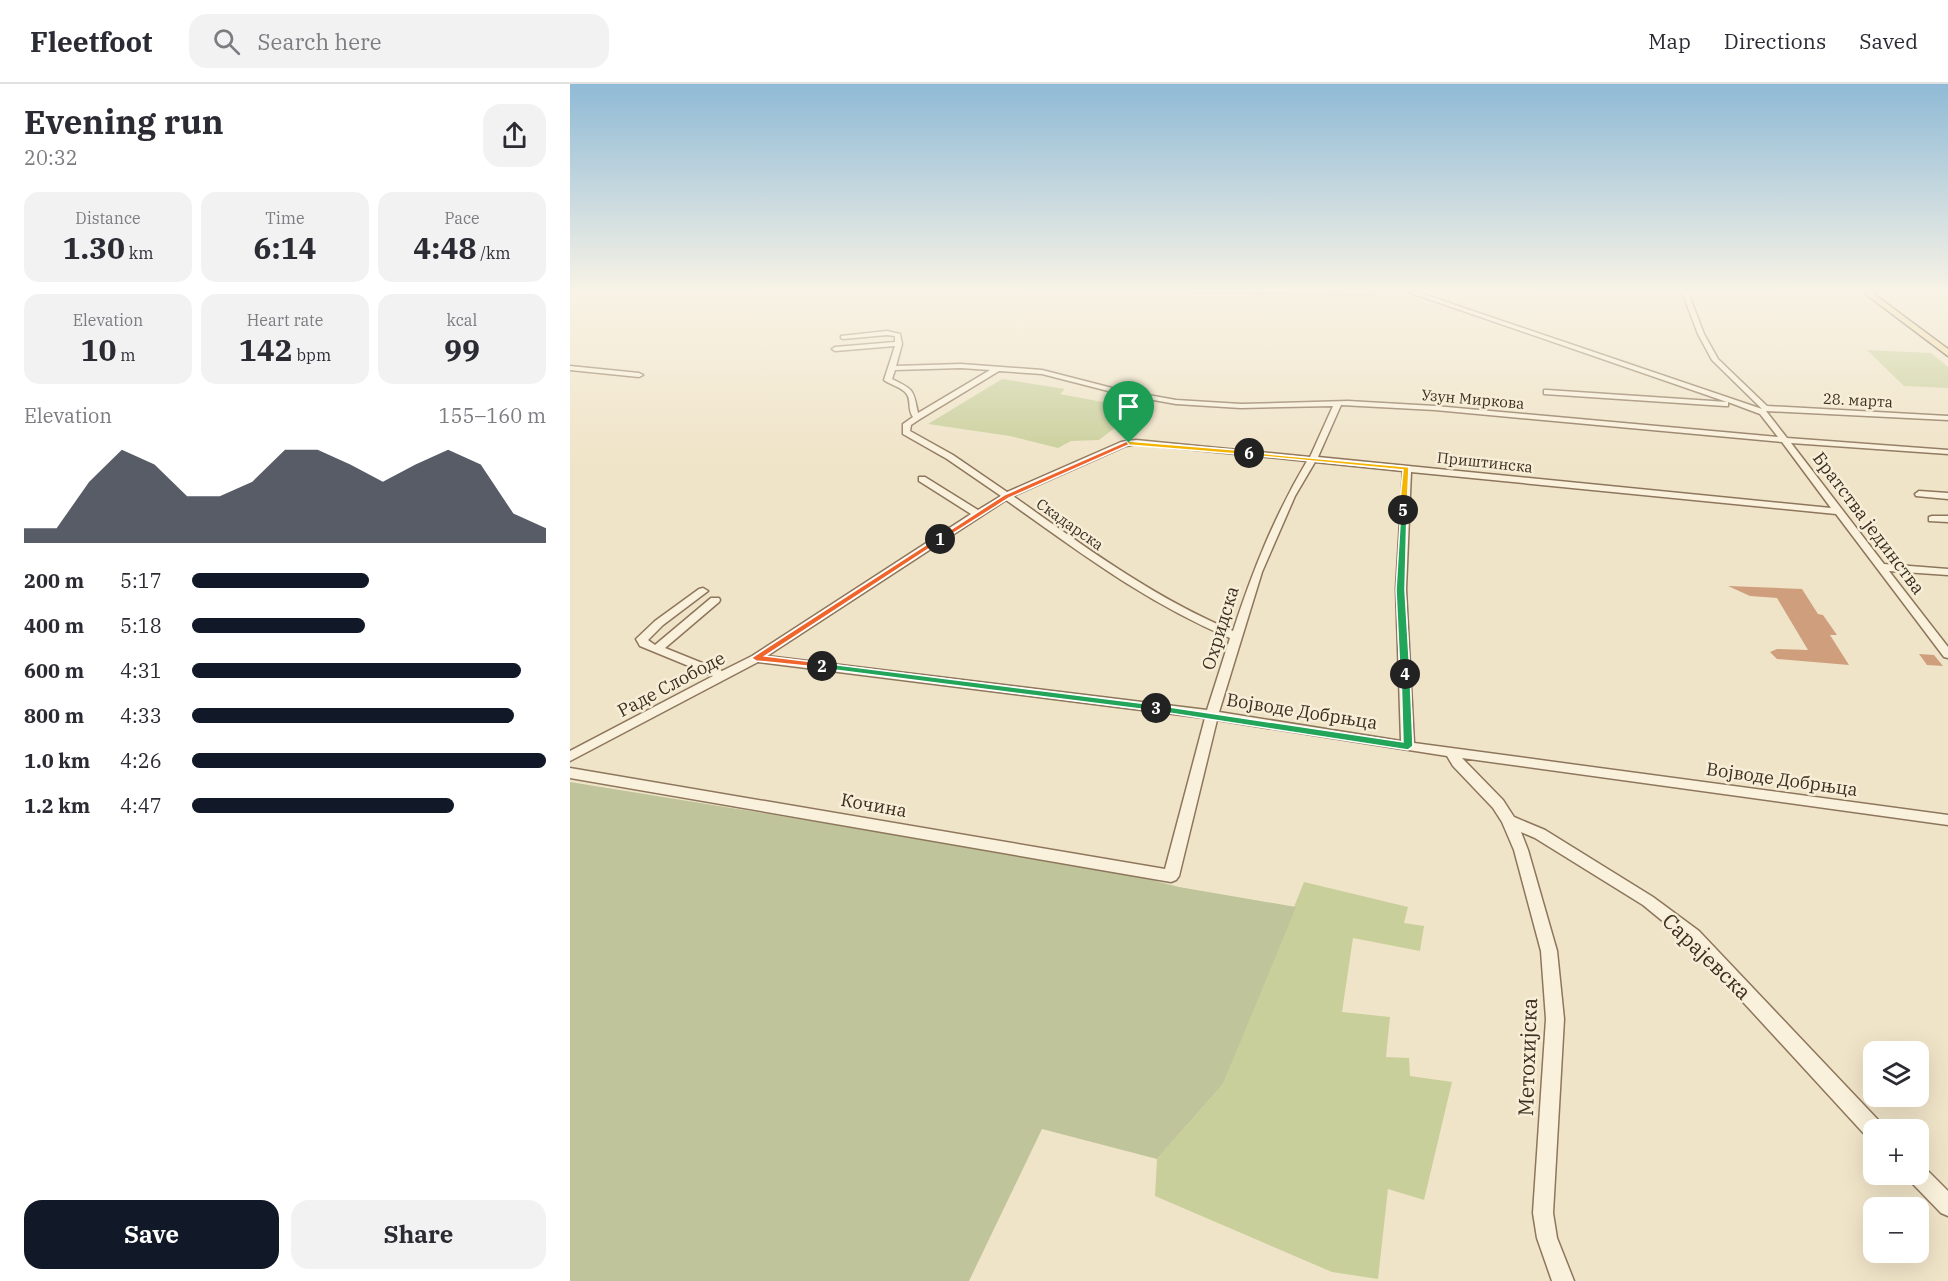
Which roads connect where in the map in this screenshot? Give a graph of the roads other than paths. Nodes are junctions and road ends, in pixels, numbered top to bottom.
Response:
1 (844, 348) edge
2 (898, 348) edge
3 (1576, 348) edge
4 (1708, 348) edge
5 (835, 349) dead end
6 (894, 363) junction
7 (570, 368) edge
8 (997, 369) junction
9 (639, 375) dead end
10 (1547, 392) dead end
11 (1338, 403) junction
12 (1742, 404) junction
13 (1765, 410) junction
14 (918, 417) junction
15 (1948, 418) edge
16 (1786, 440) junction
17 (1129, 443) joint
18 (1948, 452) edge
19 (1313, 459) junction
20 (1407, 468) junction
21 (922, 479) dead end
22 (1919, 494) dead end
23 (1006, 496) junction
24 (1948, 496) edge
25 (1838, 512) junction
26 (976, 514) junction
27 (1932, 519) dead end
28 (1948, 519) edge
29 (1880, 567) junction
30 (1948, 572) edge
31 (703, 591) dead end
32 (715, 600) dead end
33 (1237, 637) junction
34 (657, 649) junction
35 (1948, 655) edge
36 (756, 658) junction
37 (721, 675) junction
38 (1212, 715) junction
39 (1408, 746) junction
40 (1451, 751) junction
41 (570, 757) edge
42 (570, 773) edge
43 (1948, 820) edge
44 (1509, 821) junction
45 (1171, 876) joint
46 (1865, 1119) edge
47 (1928, 1185) edge
48 (1948, 1206) edge
49 (1563, 1281) edge

1 - 5 street
2 - 6 street
3 - 12 street
4 - 13 street, Братства јединства
6 - 8 street, Узун Миркова
6 - 14 street
7 - 9 street
8 - 11 street, Узун Миркова
8 - 14 street
10 - 12 street
11 - 16 street, Узун Миркова
11 - 19 street, Охридска
12 - 13 street
13 - 15 street, 28. марта
13 - 16 street, Братства јединства
14 - 23 street, Скадарска
16 - 18 street, Узун Миркова
16 - 25 street, Братства јединства
17 - 19 street, Приштинска
17 - 23 street, Раде Слободе
19 - 20 street, Приштинска
19 - 33 street, Охридска
20 - 25 street, Приштинска
20 - 39 street
21 - 26 street
22 - 24 street
23 - 26 street, Раде Слободе
23 - 33 street, Скадарска
25 - 29 street, Братства јединства
26 - 36 street, Раде Слободе
27 - 28 street
29 - 30 street
29 - 35 street, Братства јединства
31 - 34 street
32 - 34 street
33 - 38 street, Охридска
34 - 37 street
36 - 37 street, Раде Слободе
36 - 38 street, Војводе Добрњца
37 - 41 street, Раде Слободе
38 - 39 street, Војводе Добрњца
38 - 45 street, Охридска
39 - 40 street, Војводе Добрњца
40 - 43 street, Војводе Добрњца
40 - 44 street, Метохијска
42 - 45 street, Кочина
44 - 46 street, Сарајевска
44 - 49 street, Метохијска
47 - 48 street

